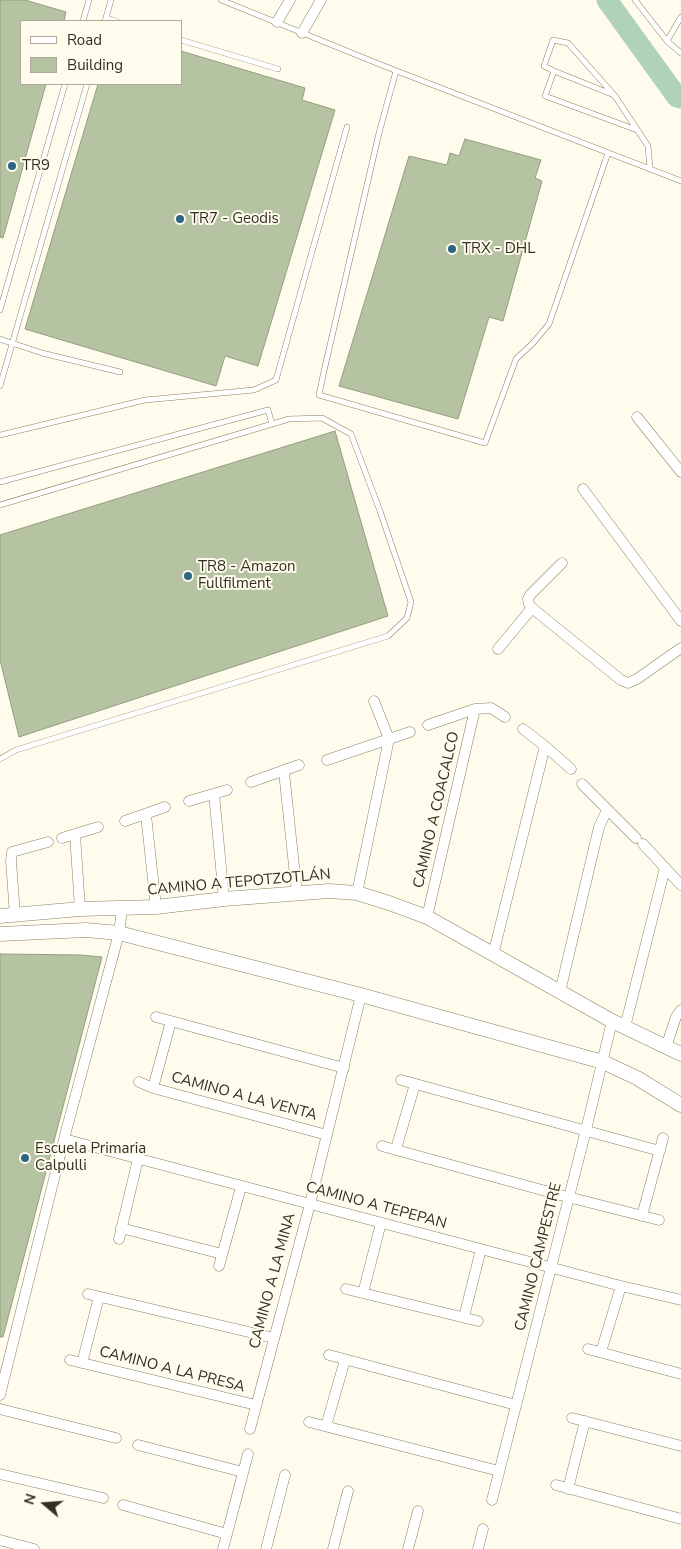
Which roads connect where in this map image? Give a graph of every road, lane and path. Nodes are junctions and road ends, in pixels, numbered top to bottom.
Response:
1 (89, 0) edge
2 (111, 0) edge
3 (221, 0) edge
4 (290, 0) edge
5 (321, 0) edge
6 (635, 0) edge
7 (681, 17) edge
8 (82, 20) edge
9 (105, 20) edge
10 (277, 22) junction
11 (302, 33) junction
12 (182, 40) edge
13 (667, 41) junction
14 (681, 53) edge
15 (278, 69) dead end
16 (396, 71) junction
17 (554, 71) junction
18 (65, 85) edge
19 (87, 85) edge
20 (615, 96) junction
21 (347, 127) dead end
22 (638, 130) junction
23 (608, 153) junction
24 (650, 169) junction
25 (681, 181) edge
26 (0, 310) edge
27 (0, 339) edge
28 (12, 343) junction
29 (120, 372) dead end
30 (0, 386) edge
31 (637, 417) dead end
32 (272, 424) junction
33 (0, 435) edge
34 (681, 472) edge
35 (0, 482) edge
36 (583, 489) dead end
37 (0, 505) edge
38 (562, 563) dead end
39 (531, 606) junction
40 (681, 621) edge
41 (681, 648) edge
42 (498, 649) dead end
43 (374, 701) dead end
44 (475, 709) junction
45 (504, 717) dead end
46 (428, 725) dead end
47 (523, 729) dead end
48 (410, 732) dead end
49 (389, 739) junction
50 (546, 746) junction
51 (0, 759) edge
52 (327, 760) dead end
53 (299, 765) dead end
54 (571, 769) dead end
55 (284, 772) junction
56 (251, 782) dead end
57 (582, 784) dead end
58 (227, 790) dead end
59 (214, 794) junction
60 (188, 802) dead end
61 (165, 808) dead end
62 (607, 810) junction
63 (146, 815) junction
64 (125, 821) dead end
65 (98, 827) dead end
66 (75, 834) junction
67 (62, 838) dead end
68 (48, 842) dead end
69 (666, 868) junction
70 (681, 885) edge
71 (357, 893) junction
72 (297, 894) junction
73 (224, 899) junction
74 (156, 907) junction
75 (122, 909) junction
76 (80, 910) junction
77 (15, 915) junction
78 (0, 916) edge
79 (427, 918) junction
80 (0, 934) edge
81 (119, 934) junction
82 (493, 955) junction
83 (560, 992) junction
84 (361, 995) junction
85 (681, 1010) edge
86 (156, 1017) dead end
87 (171, 1021) junction
88 (612, 1021) junction
89 (625, 1027) junction
90 (666, 1046) junction
91 (681, 1054) edge
92 (603, 1062) junction
93 (344, 1068) junction
94 (400, 1080) dead end
95 (139, 1082) dead end
96 (415, 1084) junction
97 (153, 1088) junction
98 (681, 1105) edge
99 (586, 1130) junction
100 (327, 1135) junction
101 (663, 1138) dead end
102 (64, 1139) junction
103 (382, 1146) dead end
104 (396, 1149) junction
105 (660, 1151) junction
106 (138, 1159) junction
107 (241, 1186) junction
108 (569, 1197) junction
109 (310, 1204) junction
110 (642, 1216) junction
111 (659, 1220) dead end
112 (381, 1222) junction
113 (121, 1228) junction
114 (118, 1239) dead end
115 (481, 1249) junction
116 (222, 1254) junction
117 (219, 1266) dead end
118 (552, 1267) junction
119 (620, 1286) junction
120 (346, 1289) dead end
121 (363, 1293) junction
122 (88, 1294) dead end
123 (99, 1296) junction
124 (681, 1300) edge
125 (464, 1317) junction
126 (478, 1321) dead end
127 (274, 1338) junction
128 (588, 1349) dead end
129 (601, 1352) junction
130 (329, 1355) dead end
131 (70, 1360) dead end
132 (345, 1360) junction
133 (82, 1363) junction
134 (681, 1374) edge
135 (0, 1395) edge
136 (256, 1405) junction
137 (516, 1405) junction
138 (0, 1408) edge
139 (572, 1418) dead end
140 (585, 1421) junction
141 (309, 1422) dead end
142 (326, 1426) junction
143 (250, 1429) dead end
144 (116, 1438) dead end
145 (138, 1445) dead end
146 (681, 1446) edge
147 (248, 1454) dead end
148 (499, 1471) junction
149 (243, 1472) junction
150 (0, 1474) edge
151 (285, 1474) dead end
152 (556, 1485) dead end
153 (568, 1489) junction
154 (348, 1491) dead end
155 (103, 1498) dead end
156 (492, 1500) dead end
157 (123, 1505) dead end
158 (418, 1511) dead end
159 (681, 1519) edge
160 (483, 1529) dead end
161 (227, 1534) junction
162 (0, 1540) edge
163 (34, 1549) edge
164 (223, 1549) edge
165 (266, 1549) edge
166 (333, 1549) edge
167 (408, 1549) edge
168 (478, 1549) edge

1 - 8 lane
2 - 9 lane
3 - 10 lane
4 - 10 street
5 - 11 street
6 - 13 lane
7 - 13 lane
10 - 11 lane
11 - 16 lane
12 - 15 lane
13 - 14 lane
16 - 23 lane
16 - 23 lane
17 - 20 lane
17 - 20 lane
17 - 22 lane
18 - 26 lane
19 - 28 lane
20 - 22 lane
21 - 33 lane
22 - 24 lane
23 - 24 lane
24 - 25 lane
27 - 28 lane
28 - 29 lane
28 - 30 lane
31 - 34 street
32 - 35 lane
32 - 37 lane
32 - 51 lane
36 - 40 street
38 - 39 street
39 - 41 street
39 - 42 street
43 - 49 street
44 - 45 street, CAMINO A COACALCO
44 - 46 street, CAMINO A COACALCO
44 - 79 street, CAMINO A COACALCO
47 - 50 street
48 - 49 street
49 - 52 street
49 - 71 street
50 - 54 street
50 - 82 street
53 - 55 street
55 - 56 street
55 - 72 street
57 - 62 street
58 - 59 street
59 - 60 street
59 - 73 street
61 - 63 street
62 - 69 street
62 - 83 street
63 - 64 street
63 - 74 street
65 - 66 street
66 - 67 street
66 - 76 street
68 - 77 street
69 - 70 street
69 - 89 street
71 - 72 main road, CAMINO A TEPOTZOTLÁN
71 - 79 main road, CAMINO A TEPOTZOTLÁN
72 - 73 main road, CAMINO A TEPOTZOTLÁN
73 - 74 main road, CAMINO A TEPOTZOTLÁN
74 - 75 main road, CAMINO A TEPOTZOTLÁN
75 - 76 main road, CAMINO A TEPOTZOTLÁN
75 - 81 street
76 - 77 main road, CAMINO A TEPOTZOTLÁN
77 - 78 main road, CAMINO A TEPOTZOTLÁN
79 - 82 main road, CAMINO A TEPOTZOTLÁN
80 - 81 main road
81 - 84 main road
81 - 102 street
82 - 83 main road, CAMINO A TEPOTZOTLÁN
83 - 88 main road, CAMINO A TEPOTZOTLÁN
84 - 92 main road
84 - 93 street, CAMINO A LA MINA
85 - 90 street
86 - 87 street
87 - 93 street
87 - 97 street, CAMINO A LA VENTA
88 - 89 main road, CAMINO A TEPOTZOTLÁN
88 - 92 street, CAMINO CAMPESTRE
89 - 90 main road, CAMINO A TEPOTZOTLÁN
90 - 91 main road, CAMINO A TEPOTZOTLÁN
92 - 98 main road
92 - 99 street, CAMINO CAMPESTRE
93 - 100 street, CAMINO A LA MINA
94 - 96 street
95 - 97 street, CAMINO A LA VENTA
96 - 99 street
96 - 104 street
97 - 100 street, CAMINO A LA VENTA
99 - 105 street
99 - 108 street, CAMINO CAMPESTRE
100 - 109 street, CAMINO A LA MINA
101 - 105 street
102 - 106 street, CAMINO A TEPEPAN
102 - 135 street
103 - 104 street
104 - 108 street
105 - 110 street
106 - 107 street, CAMINO A TEPEPAN
106 - 113 street
107 - 109 street, CAMINO A TEPEPAN
107 - 116 street
108 - 110 street
108 - 118 street, CAMINO CAMPESTRE
109 - 112 street, CAMINO A TEPEPAN
109 - 127 street, CAMINO A LA MINA
110 - 111 street
112 - 115 street, CAMINO A TEPEPAN
112 - 121 street
113 - 114 street
113 - 116 street
115 - 118 street, CAMINO A TEPEPAN
115 - 125 street
116 - 117 street
118 - 119 street, CAMINO A TEPEPAN
118 - 137 street, CAMINO CAMPESTRE
119 - 124 street, CAMINO A TEPEPAN
119 - 129 street
120 - 121 street
121 - 125 street
122 - 123 street
123 - 127 street
123 - 133 street, CAMINO A LA PRESA
125 - 126 street
127 - 136 street, CAMINO A LA MINA
128 - 129 street
129 - 134 street
130 - 132 street
131 - 133 street, CAMINO A LA PRESA
132 - 137 street
132 - 142 street
133 - 136 street, CAMINO A LA PRESA
136 - 143 street, CAMINO A LA MINA
137 - 148 street, CAMINO CAMPESTRE
138 - 144 street
139 - 140 street
140 - 146 street
140 - 153 street
141 - 142 street
142 - 148 street
145 - 149 street
147 - 149 street
148 - 156 street, CAMINO CAMPESTRE
149 - 161 street
150 - 155 street
151 - 165 street
152 - 153 street
153 - 159 street
154 - 166 street
157 - 161 street
158 - 167 street
160 - 168 street
161 - 164 street
162 - 163 street

